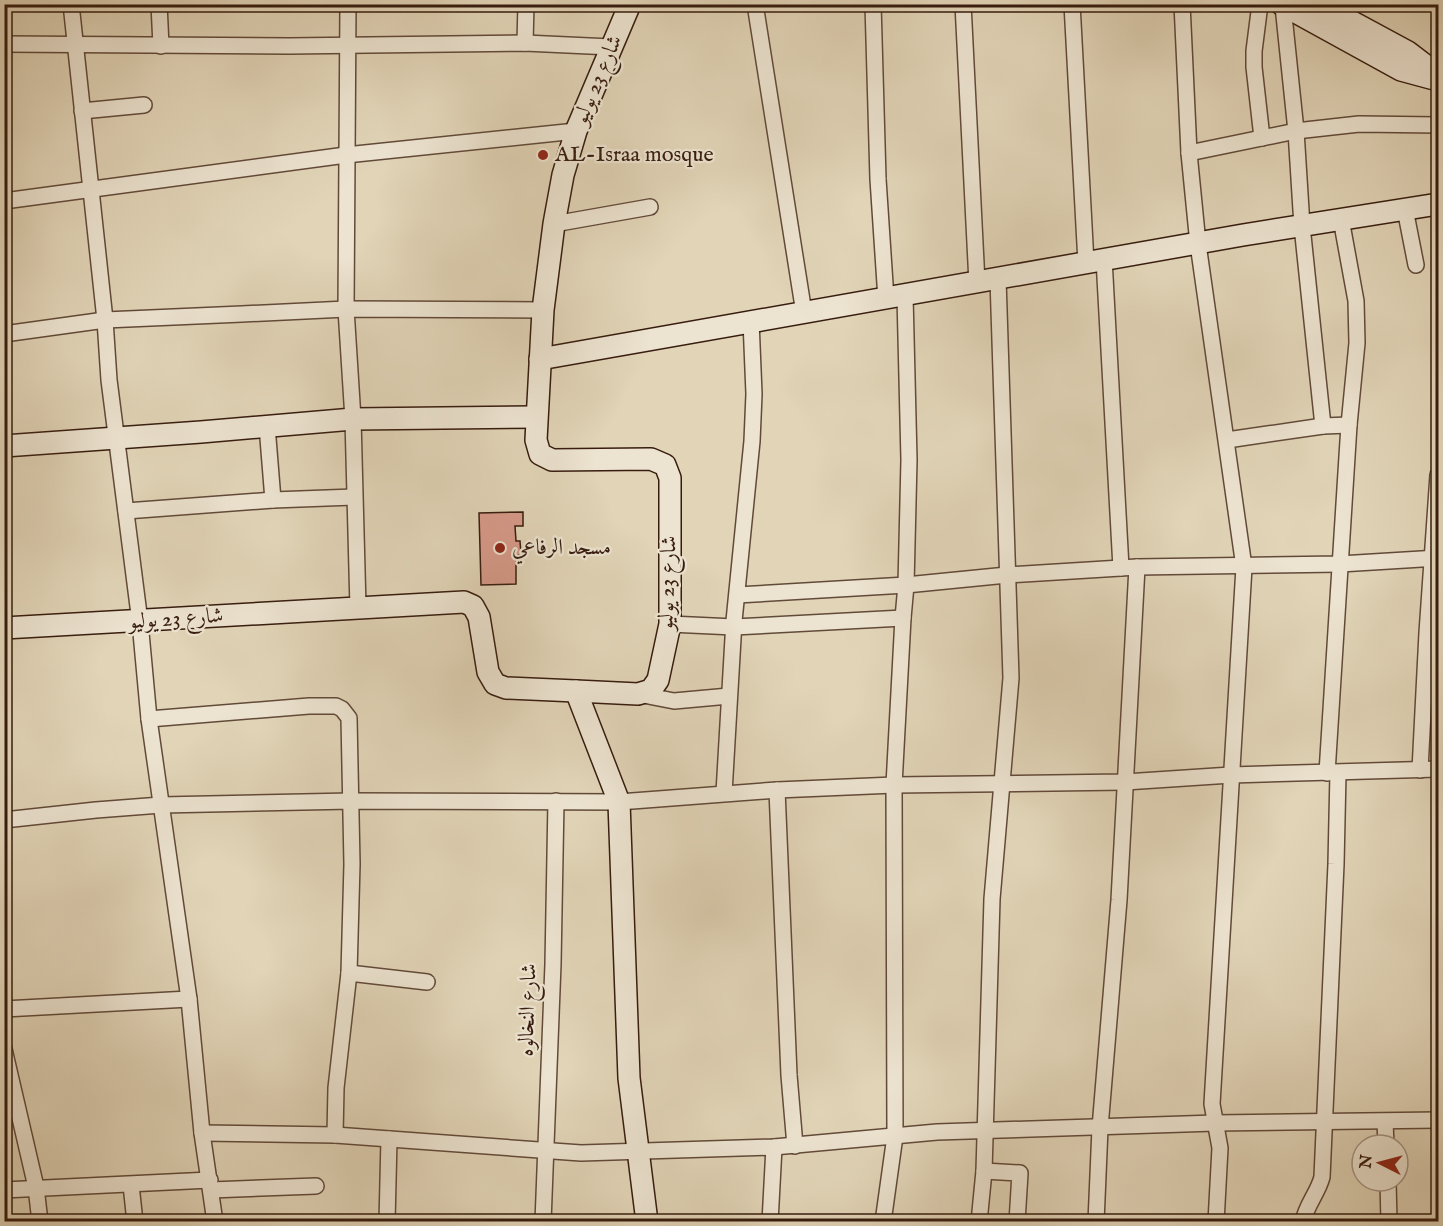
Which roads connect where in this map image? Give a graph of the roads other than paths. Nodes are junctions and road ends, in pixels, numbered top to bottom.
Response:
1 (71, 4) edge
2 (159, 4) edge
3 (348, 4) edge
4 (526, 4) edge
5 (630, 4) edge
6 (755, 4) edge
7 (873, 4) edge
8 (963, 4) edge
9 (1072, 4) edge
10 (1182, 4) edge
11 (1260, 4) edge
12 (1282, 5) edge
13 (1324, 14) edge
14 (525, 43) junction
15 (4, 44) edge
16 (75, 44) junction
17 (347, 44) junction
18 (161, 46) junction
19 (611, 46) junction
20 (1438, 75) edge
21 (1438, 80) edge
22 (144, 105) dead end
23 (82, 111) junction
24 (1438, 125) edge
25 (576, 131) junction
26 (1296, 131) junction
27 (1262, 138) junction
28 (1189, 153) junction
29 (346, 155) junction
30 (90, 190) junction
31 (4, 201) edge
32 (1438, 204) edge
33 (650, 207) dead end
34 (1405, 209) junction
35 (1341, 219) junction
36 (554, 224) junction
37 (1302, 226) junction
38 (1198, 244) junction
39 (1095, 261) junction
40 (1416, 265) dead end
41 (998, 279) junction
42 (977, 283) junction
43 (895, 297) junction
44 (346, 309) junction
45 (543, 310) junction
46 (804, 313) junction
47 (105, 320) junction
48 (752, 321) junction
49 (4, 334) edge
50 (540, 359) junction
51 (536, 417) junction
52 (353, 419) junction
53 (1349, 425) junction
54 (267, 426) junction
55 (1323, 426) junction
56 (116, 438) junction
57 (1227, 440) junction
58 (4, 446) edge
59 (1438, 475) edge
60 (354, 497) junction
61 (273, 500) junction
62 (126, 511) junction
63 (1435, 558) edge
64 (1340, 564) junction
65 (1129, 567) junction
66 (1244, 567) junction
67 (1007, 575) junction
68 (906, 585) junction
69 (737, 595) junction
70 (358, 608) junction
71 (903, 618) junction
72 (140, 622) junction
73 (670, 624) junction
74 (734, 627) junction
75 (4, 628) edge
76 (576, 692) junction
77 (638, 694) junction
78 (729, 696) junction
79 (149, 719) junction
80 (1438, 769) edge
81 (1420, 770) junction
82 (1332, 773) junction
83 (1231, 775) junction
84 (1125, 782) junction
85 (1003, 783) junction
86 (894, 784) junction
87 (777, 790) junction
88 (724, 794) junction
89 (351, 801) junction
90 (556, 801) junction
91 (619, 802) junction
92 (161, 804) junction
93 (4, 820) edge
94 (349, 972) junction
95 (427, 982) dead end
96 (189, 999) junction
97 (4, 1009) edge
98 (4, 1049) edge
99 (1438, 1120) edge
100 (1385, 1122) junction
101 (1215, 1123) junction
102 (1326, 1123) junction
103 (1100, 1128) junction
104 (985, 1131) junction
105 (202, 1133) junction
106 (1385, 1133) edge
107 (335, 1135) junction
108 (895, 1137) junction
109 (389, 1139) junction
110 (795, 1146) junction
111 (774, 1147) junction
112 (544, 1151) junction
113 (638, 1151) junction
114 (984, 1171) junction
115 (131, 1185) junction
116 (211, 1185) junction
117 (316, 1186) dead end
118 (36, 1188) junction
119 (4, 1190) edge
120 (1388, 1193) edge
121 (40, 1221) edge
122 (135, 1221) edge
123 (215, 1221) edge
124 (387, 1221) edge
125 (543, 1221) edge
126 (647, 1221) edge
127 (770, 1221) edge
128 (883, 1221) edge
129 (979, 1221) edge
130 (1017, 1221) edge
131 (1096, 1221) edge
132 (1216, 1221) edge
133 (1303, 1221) edge
134 (1389, 1221) edge

1 - 16 street
2 - 18 street
3 - 17 street
4 - 14 street
5 - 19 street, شارع 23 يوليو
6 - 46 street
7 - 43 street
8 - 42 street
9 - 39 street
10 - 28 street
11 - 27 street
12 - 13 street
12 - 26 street
13 - 20 street
13 - 21 street
14 - 17 street
14 - 19 street
15 - 16 street
16 - 18 street
16 - 23 street
17 - 18 street
17 - 29 street
19 - 25 street, شارع 23 يوليو
22 - 23 street
23 - 30 street
24 - 26 street
25 - 29 street
25 - 36 street, شارع 23 يوليو
26 - 27 street
26 - 37 street
27 - 28 street
28 - 38 street
29 - 30 street
29 - 44 street
30 - 31 street
30 - 47 street
32 - 34 street
33 - 36 street
34 - 35 street
34 - 40 street
35 - 37 street
35 - 53 street
36 - 45 street, شارع 23 يوليو
37 - 38 street
37 - 55 street
38 - 39 street
38 - 57 street
39 - 41 street
39 - 65 street
41 - 42 street
41 - 67 street
42 - 43 street
43 - 46 street
43 - 68 street
44 - 45 street
44 - 47 street
44 - 52 street
45 - 50 street, شارع 23 يوليو
46 - 48 street
47 - 49 street
47 - 56 street
48 - 50 street
48 - 69 street
50 - 51 street, شارع 23 يوليو
51 - 52 street
51 - 73 street, شارع 23 يوليو
52 - 54 street
52 - 60 street
53 - 55 street
53 - 64 street
54 - 56 street
54 - 61 street
55 - 57 street
56 - 58 street
56 - 62 street
57 - 66 street
59 - 63 street
60 - 61 street
60 - 70 street
61 - 62 street
62 - 72 street
63 - 64 street
63 - 81 street
64 - 66 street
64 - 82 street
65 - 66 street
65 - 67 street
65 - 84 street
66 - 83 street
67 - 68 street
67 - 85 street
68 - 69 street
68 - 71 street
69 - 74 street
70 - 72 street, شارع 23 يوليو
70 - 76 street, شارع 23 يوليو
71 - 74 street
71 - 86 street
72 - 75 street, شارع 23 يوليو
72 - 79 street
73 - 74 street
73 - 77 street, شارع 23 يوليو
74 - 78 street
76 - 77 street, شارع 23 يوليو
76 - 91 street
77 - 78 street
78 - 88 street
79 - 89 street
79 - 92 street
80 - 81 street
81 - 82 street
82 - 83 street
82 - 102 street
83 - 84 street
83 - 101 street
84 - 85 street
84 - 103 street
85 - 86 street
85 - 104 street
86 - 87 street
86 - 108 street
87 - 88 street
87 - 110 street
88 - 91 street
89 - 90 street
89 - 92 street
89 - 94 street
90 - 91 street
90 - 112 street, شارع النخالوه
91 - 113 street
92 - 93 street
92 - 96 street
94 - 95 street
94 - 107 street
96 - 97 street
96 - 105 street
98 - 118 street
99 - 100 street
100 - 102 street
100 - 106 street
101 - 102 street
101 - 103 street
101 - 132 street
102 - 133 street
103 - 104 street
103 - 131 street
104 - 108 street
104 - 114 street
105 - 107 street
105 - 116 street
107 - 109 street
108 - 110 street
108 - 128 street
109 - 112 street
109 - 124 street
110 - 111 street
111 - 113 street
111 - 127 street
112 - 113 street
112 - 125 street, شارع النخالوه
113 - 126 street
114 - 129 street
114 - 130 street
115 - 116 street
115 - 118 street
115 - 122 street
116 - 117 street
116 - 123 street
118 - 119 street
118 - 121 street
120 - 134 street

